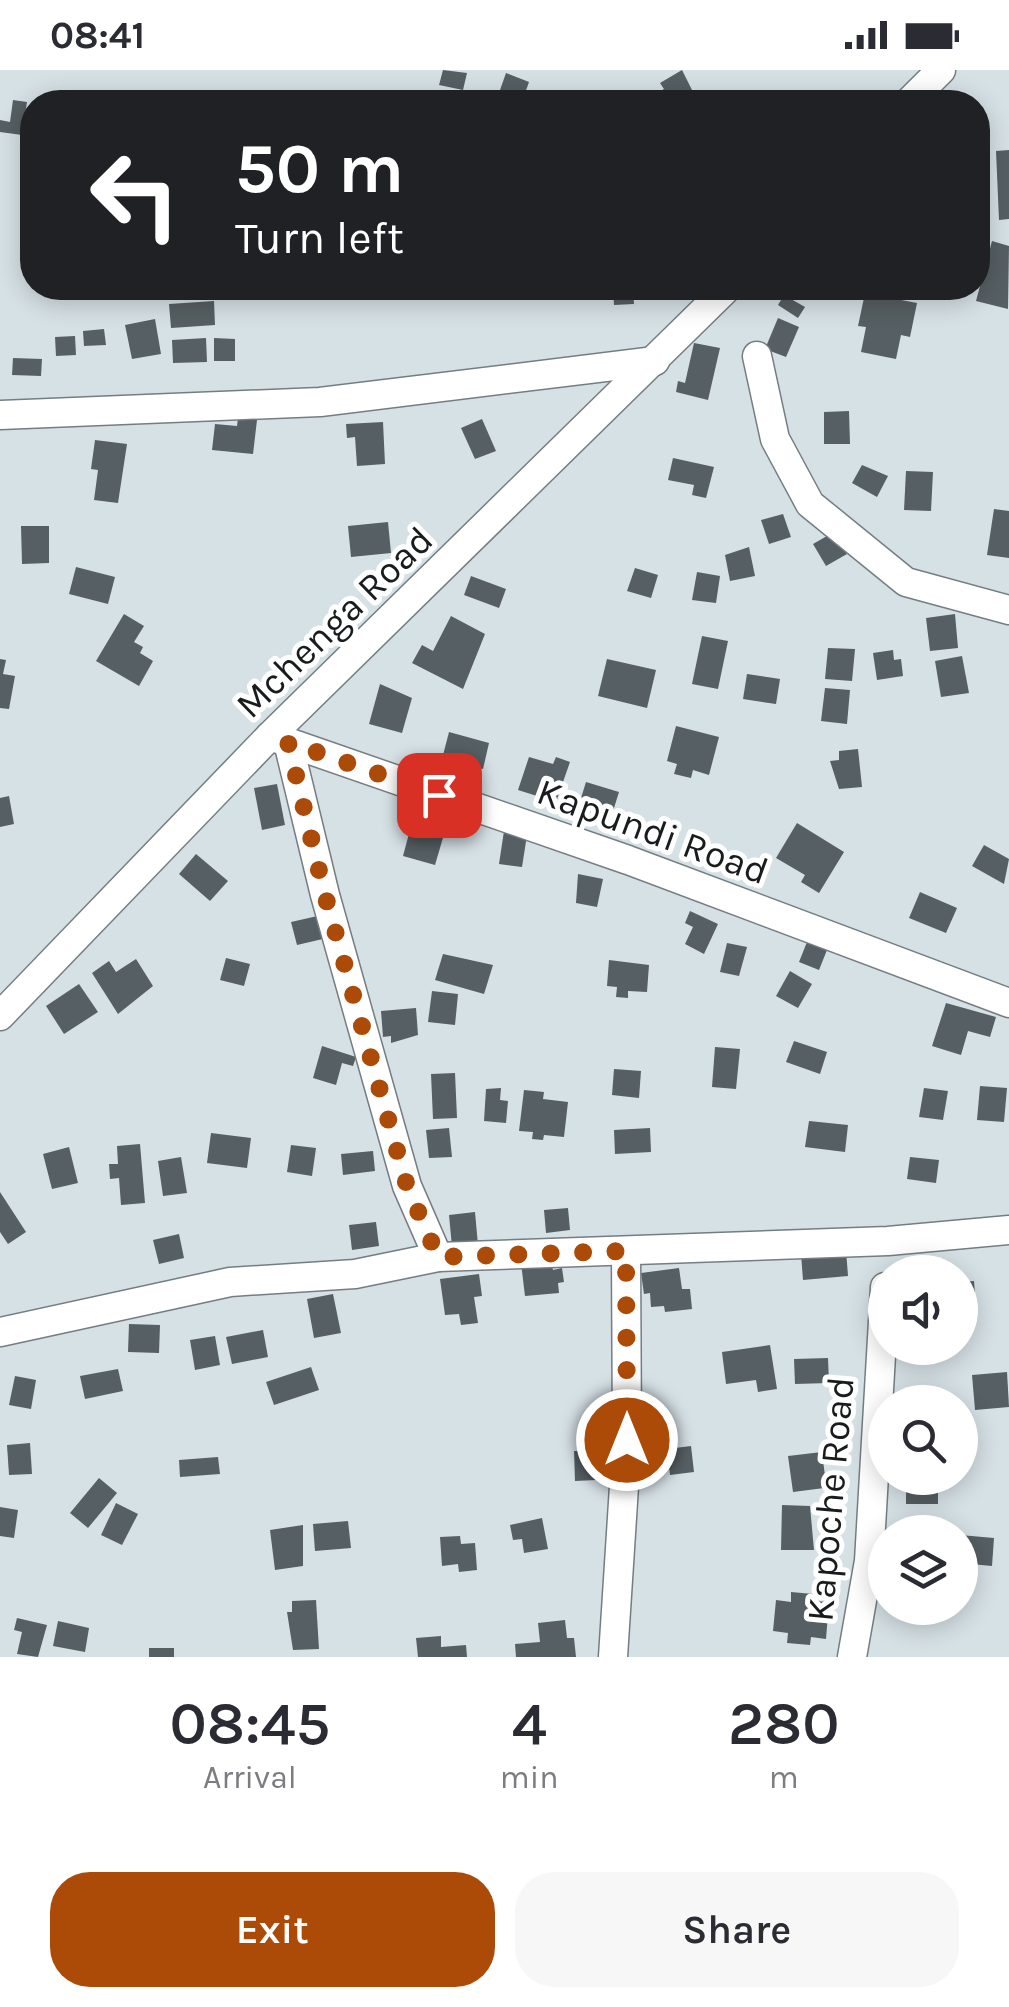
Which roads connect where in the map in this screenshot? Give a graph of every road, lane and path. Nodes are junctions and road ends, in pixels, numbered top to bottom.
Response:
1 (940, 70) edge
2 (921, 90) edge
3 (715, 300) edge
4 (756, 356) dead end
5 (655, 361) junction
6 (0, 415) edge
7 (1009, 610) edge
8 (279, 740) junction
9 (1009, 1003) edge
10 (0, 1016) edge
11 (1009, 1230) edge
12 (888, 1241) junction
13 (626, 1251) junction
14 (887, 1255) edge
15 (438, 1257) junction
16 (0, 1332) edge
17 (880, 1365) edge
18 (613, 1657) edge
19 (852, 1657) edge

1 - 2 street
3 - 5 street, Mchenga Road
4 - 7 street
5 - 6 street
5 - 8 street, Mchenga Road
8 - 9 street, Kapundi Road
8 - 10 street, Mchenga Road
8 - 15 street
11 - 12 street
12 - 13 street
12 - 14 street
13 - 15 street
13 - 18 street
15 - 16 street
17 - 19 street, Kapoche Road

